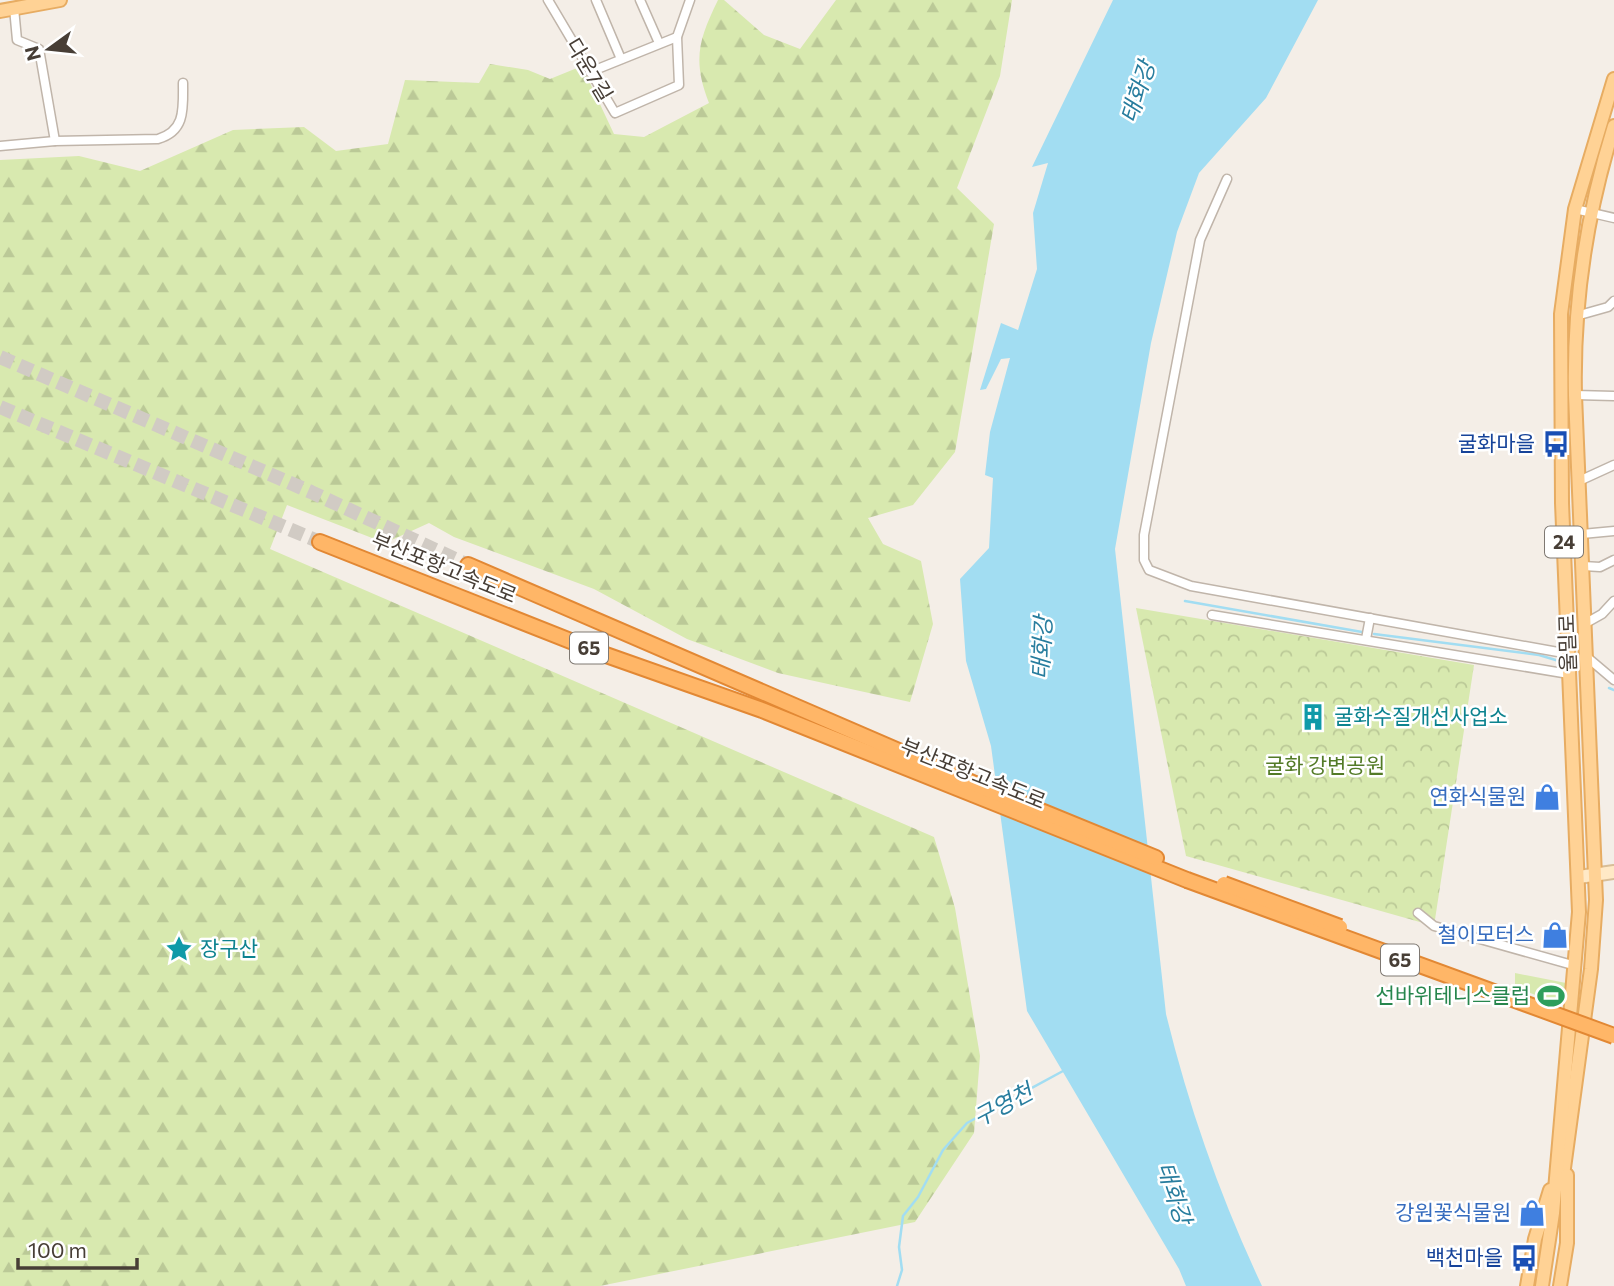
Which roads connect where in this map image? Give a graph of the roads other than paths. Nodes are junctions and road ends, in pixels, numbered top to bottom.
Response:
1 (60, 0) edge
2 (548, 0) edge
3 (596, 0) edge
4 (640, 0) edge
5 (690, 0) edge
6 (6, 7) edge
7 (677, 37) junction
8 (659, 43) junction
9 (621, 59) junction
10 (590, 72) junction
11 (1614, 79) edge
12 (183, 83) dead end
13 (1614, 126) edge
14 (55, 141) junction
15 (0, 146) edge
16 (1227, 179) dead end
17 (1575, 209) junction
18 (1590, 212) junction
19 (1614, 218) edge
20 (1614, 301) edge
21 (1576, 316) junction
22 (1575, 395) junction
23 (1614, 396) edge
24 (1614, 465) edge
25 (1579, 481) junction
26 (1614, 531) edge
27 (1582, 534) junction
28 (320, 541) tunnel mouth
29 (1614, 560) edge
30 (468, 565) tunnel mouth
31 (1583, 566) junction
32 (1614, 601) edge
33 (1212, 615) dead end
34 (1370, 618) junction
35 (1586, 623) junction
36 (1366, 639) junction
37 (1569, 654) junction
38 (1588, 658) junction
39 (1569, 674) junction
40 (1614, 680) edge
41 (1614, 872) edge
42 (1596, 876) junction
43 (1579, 877) junction
44 (1418, 913) dead end
45 (1576, 965) junction
46 (1614, 1027) edge
47 (1614, 1036) edge
48 (1562, 1163) junction
49 (1527, 1286) edge
50 (1542, 1286) edge
51 (1560, 1286) edge

1 - 6 main road
2 - 10 street, 다운7길
3 - 9 street
4 - 8 street
5 - 7 street, 다운7길
6 - 14 street
7 - 8 street
7 - 10 street, 다운7길
8 - 9 street
9 - 10 street
11 - 17 main road, 울밀로 / 24
12 - 14 street
13 - 18 main road, 울밀로 / 24
14 - 15 street
16 - 34 street
17 - 18 street
17 - 37 main road, 울밀로 / 24
18 - 19 street
18 - 21 main road, 울밀로 / 24
20 - 21 street
21 - 22 main road, 울밀로 / 24
22 - 23 street
22 - 25 main road, 울밀로 / 24
24 - 25 street
25 - 27 main road, 울밀로 / 24
26 - 27 street
27 - 31 main road, 울밀로 / 24
28 - 47 highway, 부산포항고속도로 / 65, bridge
29 - 31 street
30 - 46 highway, 부산포항고속도로 / 65, bridge
31 - 35 main road, 울밀로 / 24
32 - 35 street
33 - 36 street
34 - 36 street
34 - 37 street
35 - 38 main road, 울밀로 / 24
36 - 39 street
37 - 39 main road, 울밀로 / 24
38 - 40 street
38 - 42 main road, 울밀로 / 24
39 - 43 main road, 울밀로 / 24
41 - 42 main road
42 - 43 main road
42 - 48 main road, 울밀로 / 24
43 - 45 main road, 울밀로 / 24
44 - 45 street
45 - 48 main road, 울밀로 / 24
48 - 49 main road
48 - 50 main road, 울밀로 / 24
48 - 51 main road

